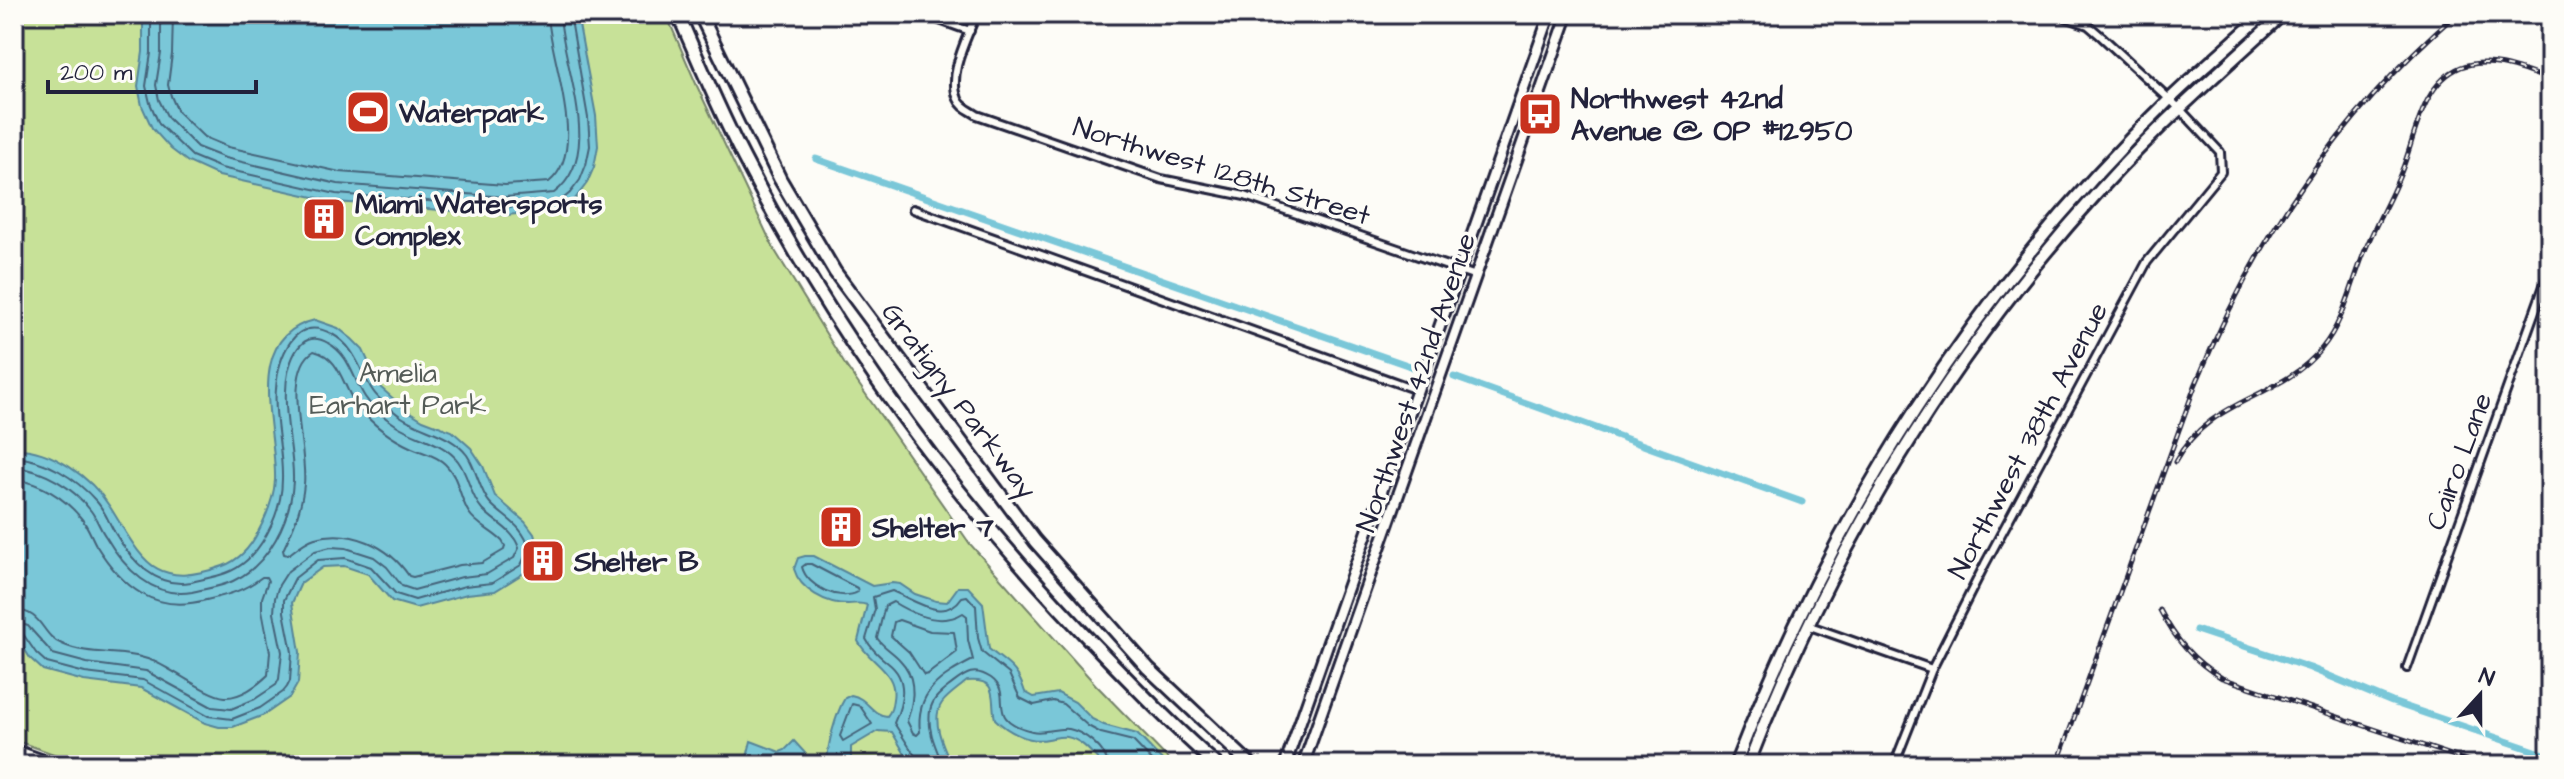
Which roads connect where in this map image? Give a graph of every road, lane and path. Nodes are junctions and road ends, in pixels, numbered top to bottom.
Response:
1 (678, 14) edge
2 (700, 14) edge
3 (923, 14) edge
4 (976, 14) edge
5 (1550, 14) edge
6 (1568, 14) edge
7 (2059, 14) edge
8 (2264, 14) edge
9 (2283, 14) edge
10 (970, 31) junction
11 (2170, 99) junction
12 (2179, 108) junction
13 (1511, 123) junction
14 (1528, 128) junction
15 (1486, 196) junction
16 (1502, 201) junction
17 (913, 209) dead end
18 (2550, 269) edge
19 (1460, 270) junction
20 (1476, 276) junction
21 (1417, 390) junction
22 (1370, 524) junction
23 (1386, 530) junction
24 (1796, 621) junction
25 (1807, 625) junction
26 (2407, 668) dead end
27 (1932, 669) junction
28 (1315, 679) junction
29 (1331, 684) junction
30 (14, 750) edge
31 (14, 763) edge
32 (20, 765) edge
33 (56, 765) edge
34 (1217, 765) edge
35 (1251, 765) edge
36 (1285, 765) edge
37 (1303, 765) edge
38 (1735, 765) edge
39 (1748, 765) edge
40 (1894, 765) edge

1 - 34 highway, Gratigny Parkway
2 - 35 highway, Gratigny Parkway
3 - 10 street
4 - 10 street
5 - 13 main road, Northwest 42nd Avenue
6 - 14 main road, Northwest 42nd Avenue
7 - 11 street
8 - 11 main road
9 - 12 main road
10 - 19 street, Northwest 128th Street
11 - 12 street
11 - 24 main road
12 - 25 main road
12 - 27 street, Northwest 38th Avenue
13 - 14 main road
13 - 15 main road, Northwest 42nd Avenue
14 - 16 main road, Northwest 42nd Avenue
15 - 16 main road
15 - 19 main road, Northwest 42nd Avenue
16 - 20 main road, Northwest 42nd Avenue
17 - 21 street
18 - 26 street, Cairo Lane
19 - 20 street, Northwest 128th Street
19 - 21 main road, Northwest 42nd Avenue
20 - 23 main road, Northwest 42nd Avenue
21 - 22 main road, Northwest 42nd Avenue
22 - 23 main road
22 - 28 main road, Northwest 42nd Avenue
23 - 29 main road, Northwest 42nd Avenue
24 - 25 street
24 - 38 main road
25 - 27 street
25 - 39 main road
27 - 40 street, Northwest 38th Avenue
28 - 29 main road
28 - 36 main road, Northwest 42nd Avenue
29 - 37 main road, Northwest 42nd Avenue
30 - 33 main road
31 - 32 main road

